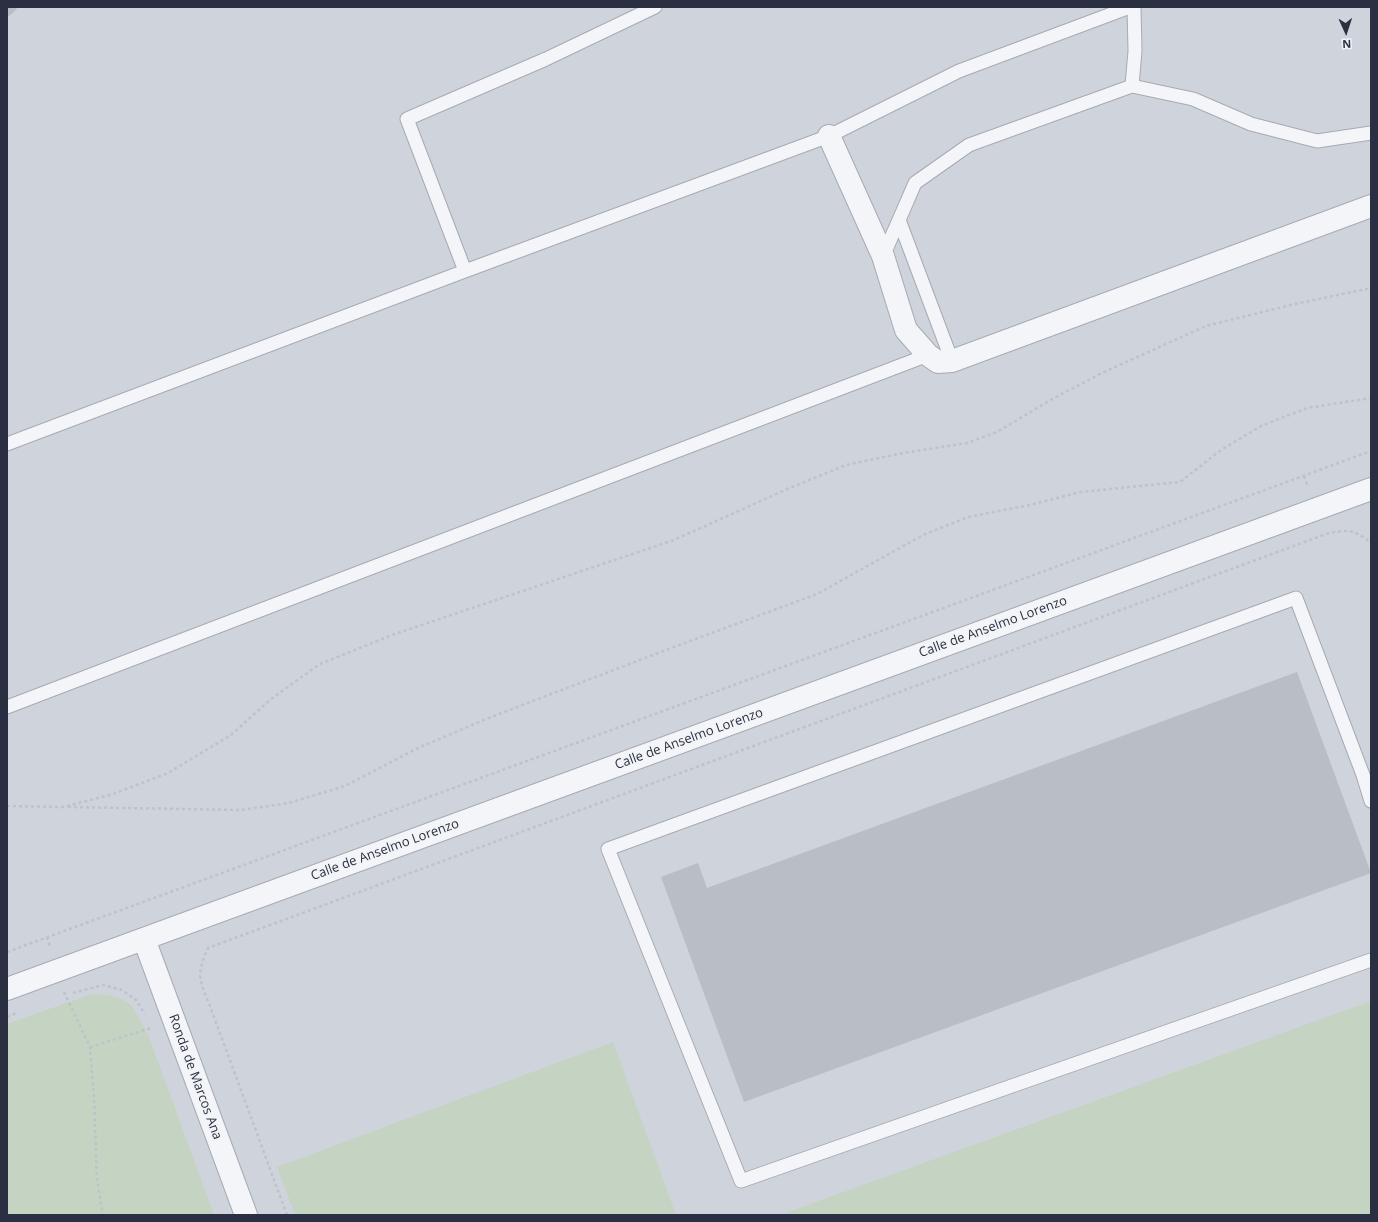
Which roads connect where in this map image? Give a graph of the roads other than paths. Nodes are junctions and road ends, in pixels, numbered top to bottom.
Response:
1 (655, 7) edge
2 (1130, 7) edge
3 (1134, 7) edge
4 (1132, 86) junction
5 (1371, 133) edge
6 (829, 136) junction
7 (1371, 206) edge
8 (900, 220) junction
9 (883, 256) junction
10 (465, 271) junction
11 (928, 355) junction
12 (952, 361) junction
13 (7, 444) edge
14 (1371, 489) edge
15 (7, 707) edge
16 (1371, 801) edge
17 (144, 939) junction
18 (1371, 960) edge
19 (7, 989) edge
20 (246, 1215) edge

1 - 10 lane
2 - 6 lane
3 - 4 lane
4 - 5 lane
4 - 8 lane
6 - 9 street
6 - 10 lane
7 - 12 street
8 - 9 lane
8 - 12 lane
9 - 11 street
10 - 13 lane
11 - 12 street
11 - 15 lane
14 - 17 street, Calle de Anselmo Lorenzo
16 - 18 lane
17 - 19 street, Calle de Anselmo Lorenzo
17 - 20 street, Ronda de Marcos Ana

